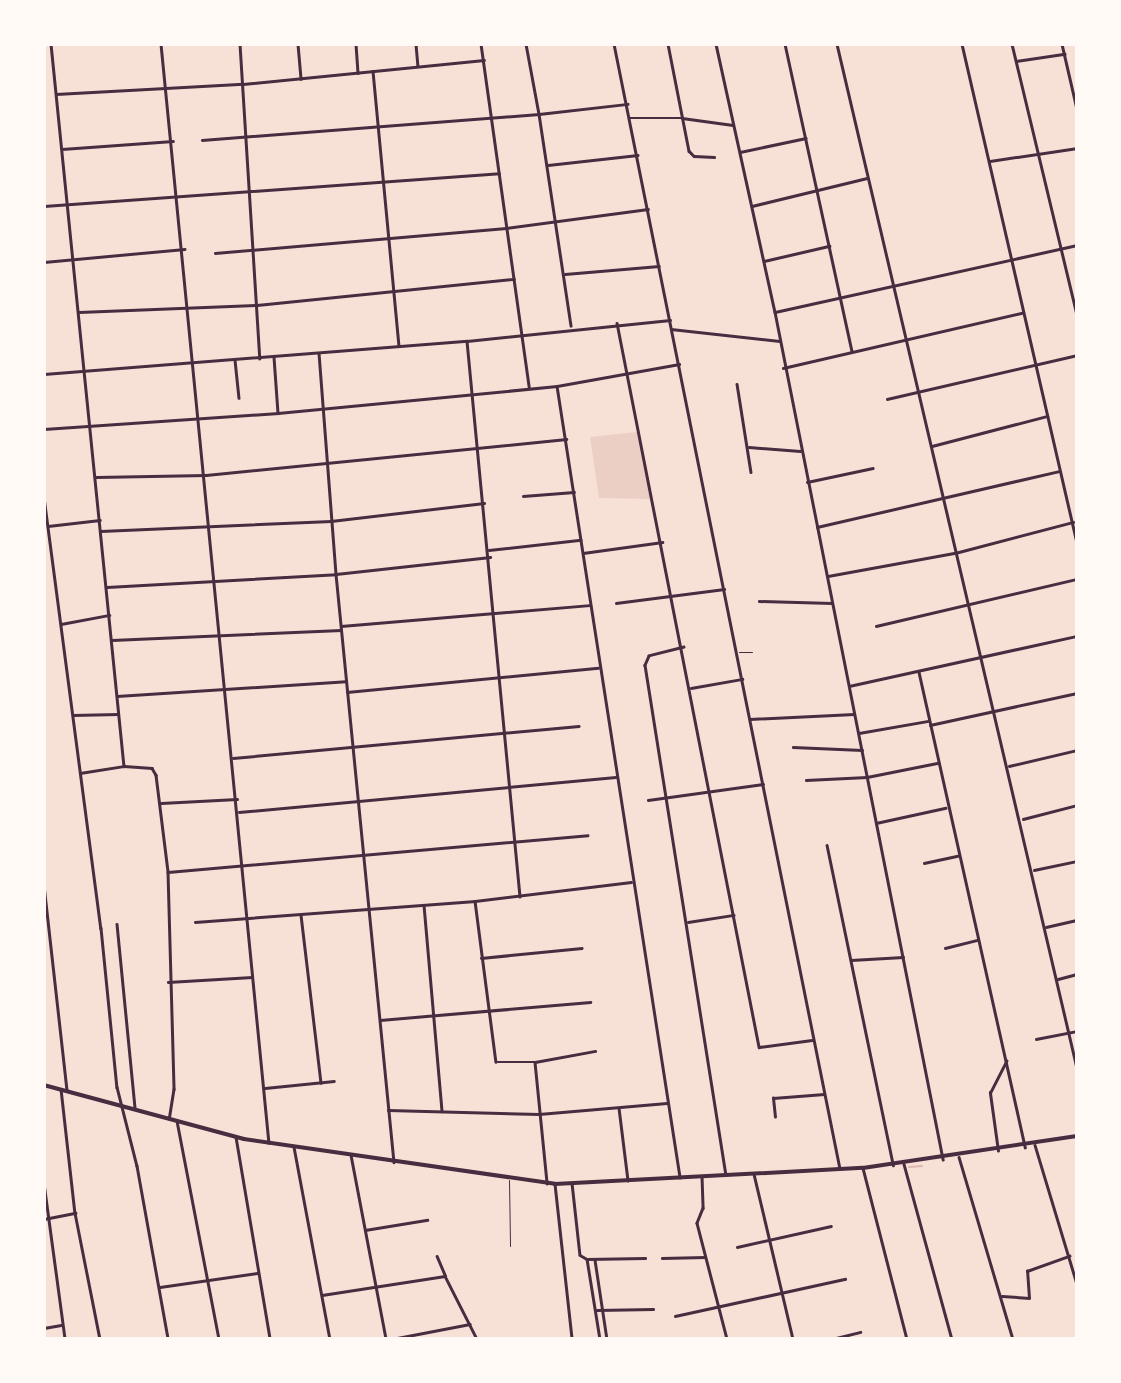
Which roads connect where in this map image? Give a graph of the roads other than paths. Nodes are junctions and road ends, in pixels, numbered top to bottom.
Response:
1 (51, 44) edge
2 (161, 44) edge
3 (240, 44) edge
4 (298, 44) edge
5 (356, 44) edge
6 (416, 44) edge
7 (481, 44) edge
8 (526, 44) edge
9 (614, 44) edge
10 (668, 44) edge
11 (716, 44) edge
12 (785, 44) edge
13 (837, 44) edge
14 (962, 44) edge
15 (1012, 44) edge
16 (1062, 44) edge
17 (1064, 54) junction
18 (484, 60) junction
19 (1016, 61) junction
20 (418, 66) junction
21 (373, 71) junction
22 (358, 73) junction
23 (300, 79) junction
24 (243, 84) junction
25 (166, 87) junction
26 (56, 94) junction
27 (627, 104) junction
28 (1077, 109) edge
29 (539, 114) junction
30 (493, 118) junction
31 (630, 118) junction
32 (682, 118) junction
33 (733, 125) junction
34 (378, 128) junction
35 (246, 137) junction
36 (806, 138) junction
37 (202, 140) dead end
38 (173, 141) junction
39 (1077, 148) edge
40 (62, 149) junction
41 (740, 152) junction
42 (1038, 153) junction
43 (636, 155) junction
44 (713, 157) dead end
45 (989, 161) junction
46 (548, 165) junction
47 (499, 173) junction
48 (868, 177) junction
49 (383, 183) junction
50 (818, 191) junction
51 (250, 194) junction
52 (179, 196) junction
53 (68, 204) junction
54 (44, 206) edge
55 (752, 206) junction
56 (648, 209) junction
57 (556, 220) junction
58 (506, 228) junction
59 (387, 239) junction
60 (830, 245) junction
61 (1077, 245) edge
62 (1061, 247) junction
63 (184, 249) junction
64 (254, 249) junction
65 (215, 253) dead end
66 (1012, 257) junction
67 (74, 260) junction
68 (764, 261) junction
69 (44, 262) edge
70 (659, 266) junction
71 (564, 274) junction
72 (514, 279) junction
73 (892, 286) junction
74 (394, 294) junction
75 (842, 297) junction
76 (257, 305) junction
77 (189, 309) junction
78 (79, 312) junction
79 (775, 312) junction
80 (1022, 313) junction
81 (1077, 314) edge
82 (670, 320) junction
83 (617, 323) junction
84 (572, 327) junction
85 (671, 329) junction
86 (522, 335) junction
87 (905, 338) junction
88 (467, 341) junction
89 (779, 341) junction
90 (399, 345) junction
91 (852, 351) junction
92 (320, 353) junction
93 (1077, 355) edge
94 (274, 357) junction
95 (260, 358) junction
96 (235, 360) junction
97 (195, 362) junction
98 (679, 364) junction
99 (1035, 364) junction
100 (783, 368) junction
101 (85, 370) junction
102 (44, 374) edge
103 (628, 375) junction
104 (737, 384) dead end
105 (558, 386) junction
106 (529, 387) junction
107 (919, 392) junction
108 (472, 394) junction
109 (239, 398) dead end
110 (887, 399) dead end
111 (323, 408) junction
112 (278, 413) junction
113 (1047, 416) junction
114 (200, 418) junction
115 (91, 424) junction
116 (44, 429) edge
117 (566, 439) junction
118 (932, 446) junction
119 (749, 447) junction
120 (479, 449) junction
121 (800, 451) junction
122 (327, 463) junction
123 (873, 468) dead end
124 (1059, 471) junction
125 (751, 472) dead end
126 (206, 475) junction
127 (96, 477) junction
128 (807, 482) junction
129 (574, 492) junction
130 (523, 496) dead end
131 (44, 497) edge
132 (942, 500) junction
133 (484, 503) junction
134 (100, 520) junction
135 (331, 521) junction
136 (1073, 522) junction
137 (47, 526) junction
138 (209, 527) junction
139 (817, 527) junction
140 (102, 531) junction
141 (581, 540) junction
142 (662, 542) junction
143 (1077, 543) edge
144 (489, 550) junction
145 (583, 553) junction
146 (956, 553) junction
147 (490, 557) junction
148 (335, 574) junction
149 (828, 576) junction
150 (1077, 579) edge
151 (214, 581) junction
152 (107, 587) junction
153 (724, 589) junction
154 (673, 594) junction
155 (759, 601) dead end
156 (616, 603) dead end
157 (832, 603) junction
158 (969, 605) junction
159 (589, 606) junction
160 (493, 613) junction
161 (109, 615) junction
162 (61, 624) junction
163 (876, 626) dead end
164 (341, 628) junction
165 (221, 636) junction
166 (1077, 636) edge
167 (112, 640) junction
168 (684, 647) junction
169 (736, 652) junction
170 (752, 653) dead end
171 (982, 659) junction
172 (600, 668) junction
173 (919, 672) junction
174 (499, 677) junction
175 (742, 679) junction
176 (346, 681) junction
177 (849, 686) junction
178 (691, 688) junction
179 (228, 690) junction
180 (347, 692) junction
181 (1077, 693) edge
182 (117, 696) junction
183 (995, 712) junction
184 (119, 714) junction
185 (854, 714) junction
186 (73, 715) junction
187 (750, 719) junction
188 (929, 723) junction
189 (579, 726) dead end
190 (859, 733) junction
191 (505, 735) junction
192 (352, 747) junction
193 (793, 747) dead end
194 (862, 750) junction
195 (1077, 750) edge
196 (233, 758) junction
197 (937, 763) junction
198 (124, 766) junction
199 (1008, 766) junction
200 (80, 773) junction
201 (616, 777) junction
202 (867, 777) junction
203 (806, 780) dead end
204 (763, 784) junction
205 (510, 788) junction
206 (710, 792) junction
207 (668, 797) junction
208 (237, 799) junction
209 (648, 800) dead end
210 (358, 802) junction
211 (161, 803) junction
212 (1077, 805) edge
213 (946, 808) junction
214 (239, 812) junction
215 (1021, 819) junction
216 (876, 823) junction
217 (587, 835) dead end
218 (514, 842) junction
219 (827, 845) dead end
220 (957, 856) junction
221 (363, 857) junction
222 (1077, 861) edge
223 (924, 863) dead end
224 (243, 866) junction
225 (1034, 870) junction
226 (168, 872) junction
227 (632, 882) junction
228 (44, 885) edge
229 (520, 896) junction
230 (475, 901) junction
231 (424, 905) junction
232 (368, 910) junction
233 (301, 915) junction
234 (734, 915) junction
235 (1077, 920) edge
236 (248, 921) junction
237 (195, 922) dead end
238 (688, 922) junction
239 (117, 924) dead end
240 (1046, 927) junction
241 (978, 940) junction
242 (582, 948) dead end
243 (945, 948) dead end
244 (903, 957) junction
245 (480, 958) junction
246 (851, 960) junction
247 (1077, 974) edge
248 (253, 976) junction
249 (1058, 979) junction
250 (168, 982) junction
251 (590, 1002) dead end
252 (486, 1012) junction
253 (434, 1016) junction
254 (379, 1020) junction
255 (1077, 1031) edge
256 (1069, 1033) junction
257 (1036, 1039) dead end
258 (812, 1040) junction
259 (595, 1051) dead end
260 (1006, 1061) junction
261 (536, 1062) junction
262 (1077, 1068) edge
263 (334, 1081) dead end
264 (321, 1083) junction
265 (44, 1085) edge
266 (264, 1088) junction
267 (61, 1089) junction
268 (67, 1091) junction
269 (824, 1094) junction
270 (667, 1103) junction
271 (121, 1105) junction
272 (619, 1108) junction
273 (135, 1110) junction
274 (388, 1110) junction
275 (442, 1112) junction
276 (539, 1114) junction
277 (775, 1117) dead end
278 (169, 1119) junction
279 (177, 1121) junction
280 (1077, 1136) edge
281 (236, 1137) junction
282 (269, 1143) junction
283 (1035, 1145) junction
284 (295, 1147) junction
285 (1025, 1147) junction
286 (998, 1151) junction
287 (351, 1155) junction
288 (959, 1157) junction
289 (943, 1159) junction
290 (394, 1162) junction
291 (904, 1164) junction
292 (893, 1165) junction
293 (863, 1168) junction
294 (840, 1169) junction
295 (754, 1174) junction
296 (726, 1175) junction
297 (702, 1176) junction
298 (680, 1177) junction
299 (509, 1178) junction
300 (628, 1180) junction
301 (44, 1183) edge
302 (547, 1183) junction
303 (572, 1183) junction
304 (555, 1184) junction
305 (75, 1213) junction
306 (46, 1219) edge
307 (427, 1220) dead end
308 (831, 1226) dead end
309 (365, 1230) junction
310 (770, 1241) junction
311 (510, 1246) dead end
312 (737, 1247) dead end
313 (1069, 1256) junction
314 (437, 1257) dead end
315 (706, 1257) junction
316 (645, 1258) dead end
317 (662, 1258) dead end
318 (587, 1259) junction
319 (595, 1259) junction
320 (257, 1273) junction
321 (444, 1276) junction
322 (845, 1279) dead end
323 (207, 1281) junction
324 (1077, 1284) edge
325 (159, 1288) junction
326 (376, 1288) junction
327 (782, 1291) junction
328 (322, 1295) junction
329 (1000, 1295) junction
330 (719, 1307) junction
331 (653, 1309) dead end
332 (595, 1310) junction
333 (603, 1310) junction
334 (675, 1316) dead end
335 (470, 1324) junction
336 (62, 1325) junction
337 (44, 1328) edge
338 (860, 1332) dead end
339 (65, 1339) edge
340 (100, 1339) edge
341 (168, 1339) edge
342 (219, 1339) edge
343 (270, 1339) edge
344 (330, 1339) edge
345 (386, 1339) edge
346 (392, 1339) edge
347 (477, 1339) edge
348 (572, 1339) edge
349 (600, 1339) edge
350 (607, 1339) edge
351 (727, 1339) edge
352 (793, 1339) edge
353 (832, 1339) edge
354 (907, 1339) edge
355 (952, 1339) edge
356 (1013, 1339) edge

1 - 26 street
2 - 25 street
3 - 24 street
4 - 23 street
5 - 22 street
6 - 20 street
7 - 18 street
8 - 29 street
9 - 27 street
10 - 32 street
11 - 33 street
12 - 36 street
13 - 48 street
14 - 45 street
15 - 19 street
16 - 17 street
17 - 19 street
17 - 28 street
18 - 20 street
18 - 30 street
19 - 42 street
20 - 21 street
21 - 22 street
21 - 34 street
22 - 23 street
23 - 24 street
24 - 25 street
24 - 35 street
25 - 26 street
25 - 38 street
26 - 40 street
27 - 29 street
27 - 31 street
29 - 30 street
29 - 46 street
30 - 34 street
30 - 47 street
31 - 32 street
31 - 43 street
32 - 33 street
32 - 44 street
33 - 41 street
34 - 35 street
34 - 49 street
35 - 37 street
35 - 51 street
36 - 41 street
36 - 50 street
38 - 40 street
38 - 52 street
39 - 42 street
40 - 53 street
41 - 55 street
42 - 45 street
42 - 62 street
43 - 46 street
43 - 56 street
45 - 66 street
46 - 57 street
47 - 49 street
47 - 58 street
48 - 50 street
48 - 73 street
49 - 51 street
49 - 59 street
50 - 55 street
50 - 60 street
51 - 52 street
51 - 64 street
52 - 53 street
52 - 63 street
53 - 54 street
53 - 67 street
55 - 68 street
56 - 57 street
56 - 70 street
57 - 58 street
57 - 71 street
58 - 59 street
58 - 72 street
59 - 64 street
59 - 74 street
60 - 68 street
60 - 75 street
61 - 62 street
62 - 66 street
62 - 81 street
63 - 67 street
63 - 77 street
64 - 65 street
64 - 76 street
66 - 73 street
66 - 80 street
67 - 69 street
67 - 78 street
68 - 79 street
70 - 71 street
70 - 82 street
71 - 84 street
72 - 74 street
72 - 86 street
73 - 75 street
73 - 87 street
74 - 76 street
74 - 90 street
75 - 79 street
75 - 91 street
76 - 77 street
76 - 95 street
77 - 78 street
77 - 97 street
78 - 101 street
79 - 89 street
80 - 87 street
80 - 99 street
82 - 83 street
82 - 85 street
83 - 84 street
83 - 103 street
84 - 86 street
85 - 89 street
85 - 98 street
86 - 88 street
86 - 106 street
87 - 91 street
87 - 107 street
88 - 90 street
88 - 108 street
89 - 100 street
90 - 92 street
91 - 100 street
92 - 94 street
92 - 111 street
93 - 99 street
94 - 95 street
94 - 112 street
95 - 96 street
96 - 97 street
96 - 109 street
97 - 101 street
97 - 114 street
98 - 103 street
98 - 153 street
99 - 107 street
99 - 113 street
100 - 121 street
101 - 102 street
101 - 115 street
103 - 105 street
103 - 142 street
104 - 119 street
105 - 106 street
105 - 117 street
106 - 108 street
107 - 110 street
107 - 118 street
108 - 111 street
108 - 120 street
111 - 112 street
111 - 122 street
112 - 114 street
113 - 118 street
113 - 124 street
114 - 115 street
114 - 126 street
115 - 116 street
115 - 127 street
117 - 120 street
117 - 129 street
118 - 132 street
119 - 121 street
119 - 125 street
120 - 122 street
120 - 133 street
121 - 128 street
122 - 126 street
122 - 135 street
123 - 128 street
124 - 132 street
124 - 136 street
126 - 127 street
126 - 138 street
127 - 134 street
128 - 139 street
129 - 130 street
129 - 141 street
131 - 137 street
132 - 139 street
132 - 146 street
133 - 135 street
133 - 144 street
134 - 137 street
134 - 140 street
135 - 138 street
135 - 148 street
136 - 143 street
136 - 146 street
137 - 162 street
138 - 140 street
138 - 151 street
139 - 149 street
140 - 152 street
141 - 144 street
141 - 145 street
142 - 145 street
142 - 154 street
144 - 147 street
145 - 159 street
146 - 149 street
146 - 158 street
147 - 148 street
147 - 160 street
148 - 151 street
148 - 164 street
149 - 157 street
150 - 158 street
151 - 152 street
151 - 165 street
152 - 161 street
153 - 154 street
153 - 169 street
154 - 156 street
154 - 168 street
155 - 157 street
157 - 177 street
158 - 163 street
158 - 171 street
159 - 160 street
159 - 172 street
160 - 164 street
160 - 174 street
161 - 162 street
161 - 167 street
162 - 186 street
164 - 165 street
164 - 176 street
165 - 167 street
165 - 179 street
166 - 171 street
167 - 182 street
168 - 178 street
168 - 207 street
169 - 170 lane
169 - 175 street
171 - 173 street
171 - 183 street
172 - 174 street
172 - 201 street
173 - 177 street
173 - 188 street
174 - 180 street
174 - 191 street
175 - 178 street
175 - 187 street
176 - 179 street
176 - 180 street
177 - 185 street
178 - 206 street
179 - 182 street
179 - 196 street
180 - 192 street
181 - 183 street
182 - 184 street
183 - 188 street
183 - 199 street
184 - 186 street
184 - 198 street
185 - 187 street
185 - 190 street
186 - 200 street
187 - 204 street
188 - 190 street
188 - 197 street
189 - 191 street
190 - 194 street
191 - 192 street
191 - 205 street
192 - 196 street
192 - 210 street
193 - 194 street
194 - 202 street
195 - 199 street
196 - 208 street
197 - 202 street
197 - 213 street
198 - 200 street
198 - 211 street
199 - 215 street
200 - 271 street
201 - 205 street
201 - 227 street
202 - 203 street
202 - 216 street
204 - 206 street
204 - 258 street
205 - 210 street
205 - 218 street
206 - 207 street
206 - 234 street
207 - 209 street
207 - 238 street
208 - 211 street
208 - 214 street
210 - 214 street
210 - 221 street
211 - 226 street
212 - 215 street
213 - 216 street
213 - 220 street
214 - 224 street
215 - 225 street
216 - 244 street
217 - 218 street
218 - 221 street
218 - 229 street
219 - 246 street
220 - 223 street
220 - 241 street
221 - 224 street
221 - 232 street
222 - 225 street
224 - 226 street
224 - 236 street
225 - 240 street
226 - 250 street
227 - 229 street
227 - 270 street
228 - 268 street
229 - 230 street
230 - 231 street
230 - 245 street
231 - 232 street
231 - 253 street
232 - 233 street
232 - 254 street
233 - 236 street
233 - 264 street
234 - 238 street
234 - 258 street
235 - 240 street
236 - 237 street
236 - 248 street
238 - 296 street
239 - 273 street
240 - 249 street
241 - 243 street
241 - 260 street
242 - 245 street
244 - 246 street
244 - 289 street
245 - 252 street
246 - 292 street
247 - 249 street
248 - 250 street
248 - 266 street
249 - 256 street
250 - 278 street
251 - 252 street
252 - 253 street
252 - 261 street
253 - 254 street
253 - 275 street
254 - 274 street
255 - 256 street
256 - 257 street
256 - 262 street
258 - 269 street
259 - 261 street
260 - 285 street
260 - 286 street
261 - 276 street
263 - 264 street
264 - 266 street
265 - 267 main road
266 - 282 street
267 - 268 main road
267 - 305 street
268 - 271 main road
269 - 277 street
269 - 294 street
270 - 272 street
270 - 298 street
271 - 273 main road
271 - 325 street
272 - 276 street
272 - 300 street
273 - 278 main road
274 - 275 street
274 - 290 street
275 - 276 street
276 - 302 street
278 - 279 main road
279 - 281 main road
279 - 323 street
280 - 283 main road
281 - 282 main road
281 - 320 street
282 - 284 main road
283 - 285 main road
283 - 313 street
284 - 287 main road
284 - 328 street
285 - 286 main road
286 - 288 main road
287 - 290 main road
287 - 309 street
288 - 289 main road
288 - 329 street
289 - 291 main road
290 - 299 main road
291 - 292 main road
291 - 355 street
292 - 293 main road
293 - 294 main road
293 - 354 street
294 - 295 main road
295 - 296 main road
295 - 310 street
296 - 297 main road
297 - 298 main road
297 - 315 street
298 - 300 main road
299 - 302 main road
299 - 311 lane
300 - 303 main road
301 - 306 street
302 - 304 main road
303 - 304 main road
303 - 318 street
304 - 348 street
305 - 306 street
305 - 340 street
306 - 336 street
307 - 309 street
308 - 310 street
309 - 326 street
310 - 312 street
310 - 327 street
313 - 324 street
313 - 329 street
314 - 321 street
315 - 317 street
315 - 330 street
316 - 319 street
318 - 319 street
318 - 332 street
319 - 333 street
320 - 323 street
320 - 343 street
321 - 326 street
321 - 335 street
322 - 327 street
323 - 325 street
323 - 342 street
325 - 341 street
326 - 328 street
326 - 345 street
327 - 330 street
327 - 352 street
328 - 344 street
329 - 356 street
330 - 334 street
330 - 351 street
331 - 333 street
332 - 333 street
332 - 349 street
333 - 350 street
335 - 346 street
335 - 347 street
336 - 337 street
336 - 339 street
338 - 353 street

